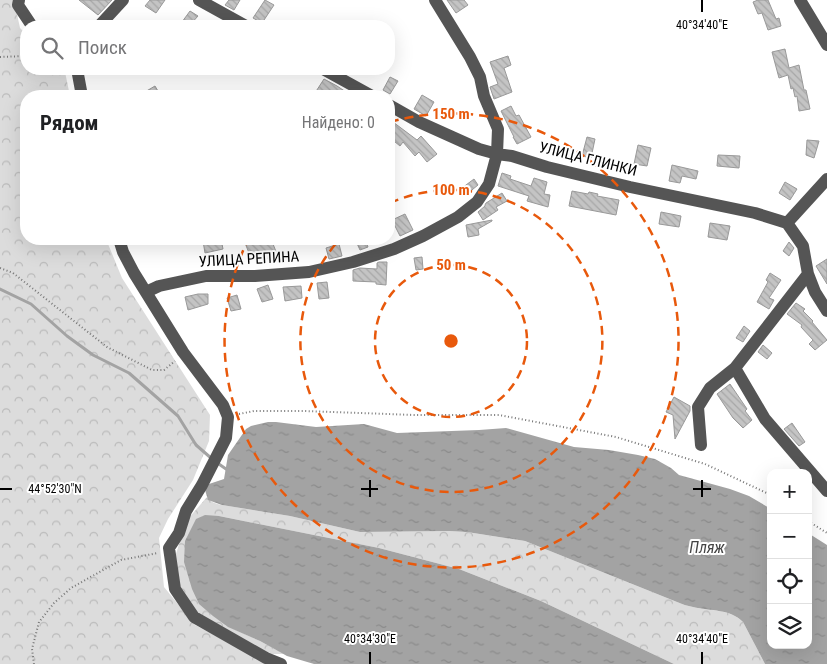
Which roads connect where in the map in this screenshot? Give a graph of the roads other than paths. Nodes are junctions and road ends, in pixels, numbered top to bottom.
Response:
1 (19, 0) edge
2 (123, 0) edge
3 (199, 0) edge
4 (435, 0) edge
5 (800, 0) edge
6 (28, 20) edge
7 (105, 20) edge
8 (235, 20) edge
9 (827, 45) edge
10 (78, 75) edge
11 (334, 75) edge
12 (81, 90) edge
13 (361, 90) edge
14 (395, 108) edge
15 (497, 154) junction
16 (827, 179) edge
17 (787, 223) junction
18 (121, 245) edge
19 (808, 274) junction
20 (146, 292) junction
21 (827, 310) edge
22 (735, 368) junction
23 (702, 446) dead end
24 (827, 491) edge
25 (281, 664) edge

1 - 6 street
2 - 7 street
3 - 8 street
4 - 15 street, УЛИЦА РЕПИНА
5 - 9 street
10 - 12 street
11 - 13 street
14 - 15 street, УЛИЦА ГЛИНКИ
15 - 17 street, УЛИЦА ГЛИНКИ
15 - 20 street, УЛИЦА РЕПИНА
16 - 17 street
17 - 19 street
18 - 20 street
19 - 21 street
19 - 22 street
20 - 25 street
22 - 23 street
22 - 24 street

